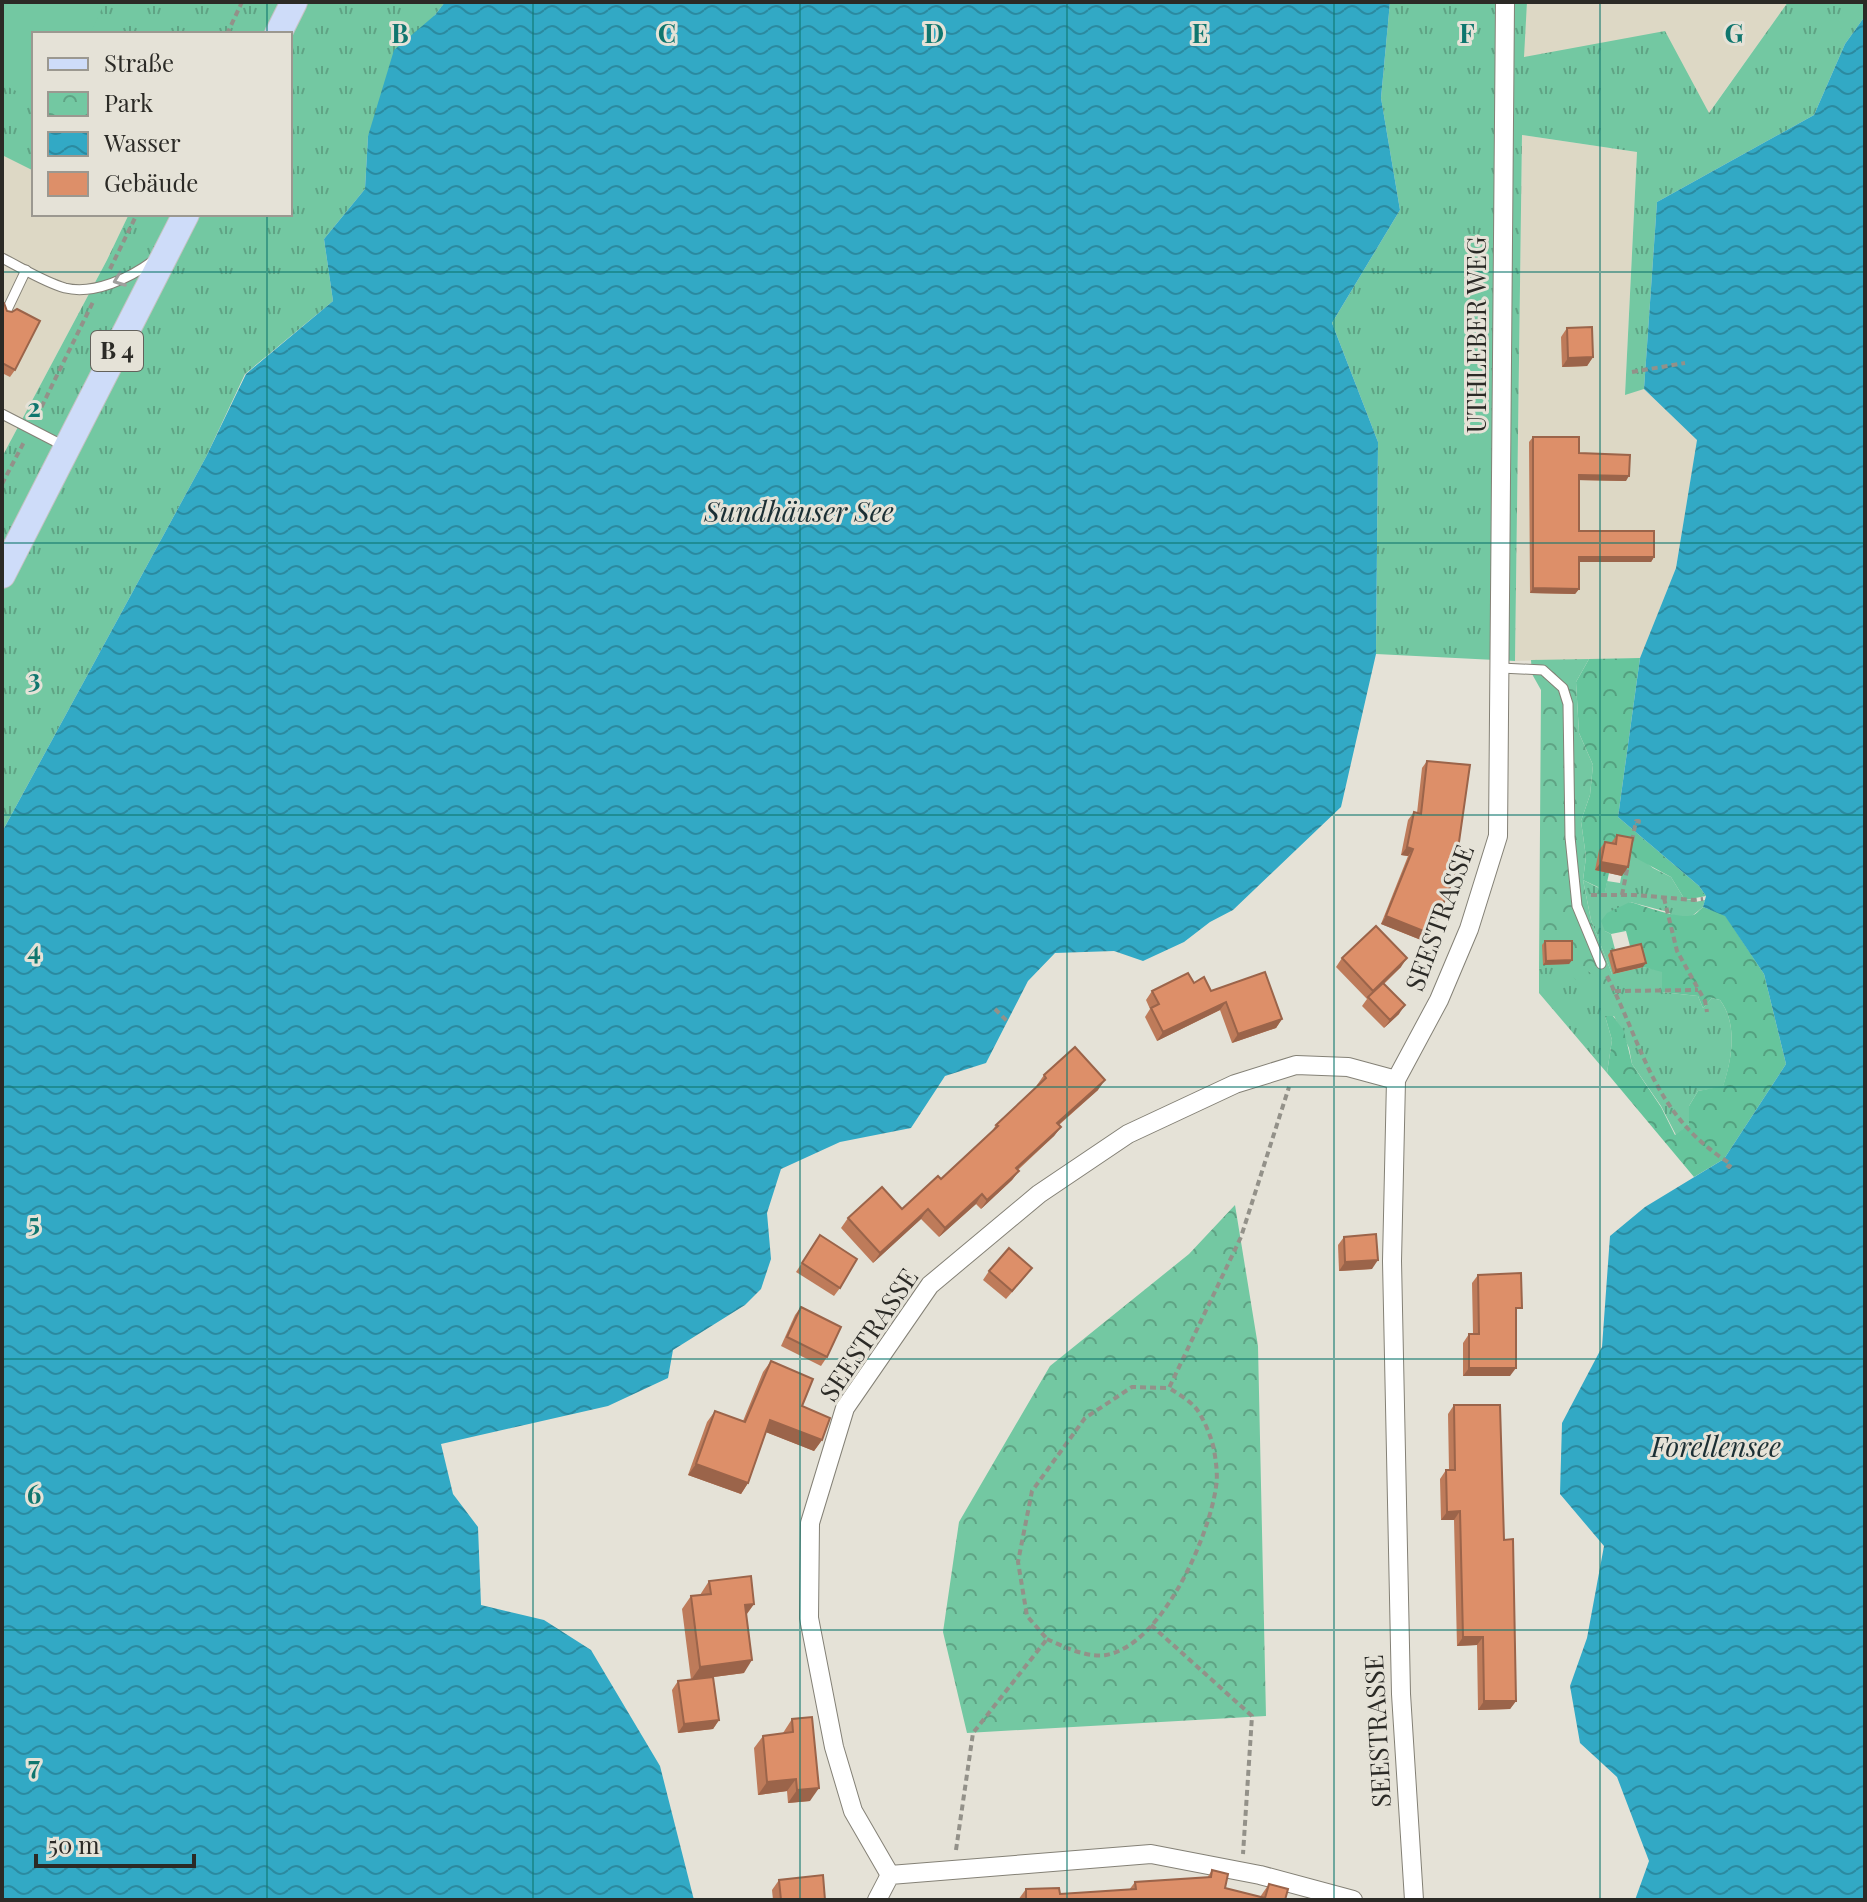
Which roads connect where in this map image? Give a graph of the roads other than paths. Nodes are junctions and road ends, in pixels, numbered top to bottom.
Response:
1 (294, 2) edge
2 (1505, 2) edge
3 (279, 32) edge
4 (185, 216) edge
5 (166, 253) junction
6 (2, 258) edge
7 (26, 270) junction
8 (2, 289) edge
9 (14, 295) junction
10 (6, 312) edge
11 (2, 414) edge
12 (69, 449) junction
13 (2, 575) edge
14 (1501, 668) junction
15 (1601, 964) road end
16 (1396, 1080) junction
17 (890, 1875) junction
18 (877, 1900) edge
19 (1353, 1900) edge
20 (1414, 1900) edge

1 - 3 main road
2 - 14 street, UTHLEBER WEG
4 - 5 main road, B 4
5 -> 7 lane
5 - 12 main road, B 4
6 - 7 lane
7 - 9 lane
8 - 9 lane
9 - 10 lane
11 - 12 lane
12 - 13 main road, B 4
14 - 15 lane
14 - 16 street, SEESTRASSE
16 - 17 street, SEESTRASSE
16 - 20 street, SEESTRASSE
17 - 18 street
17 - 19 street

